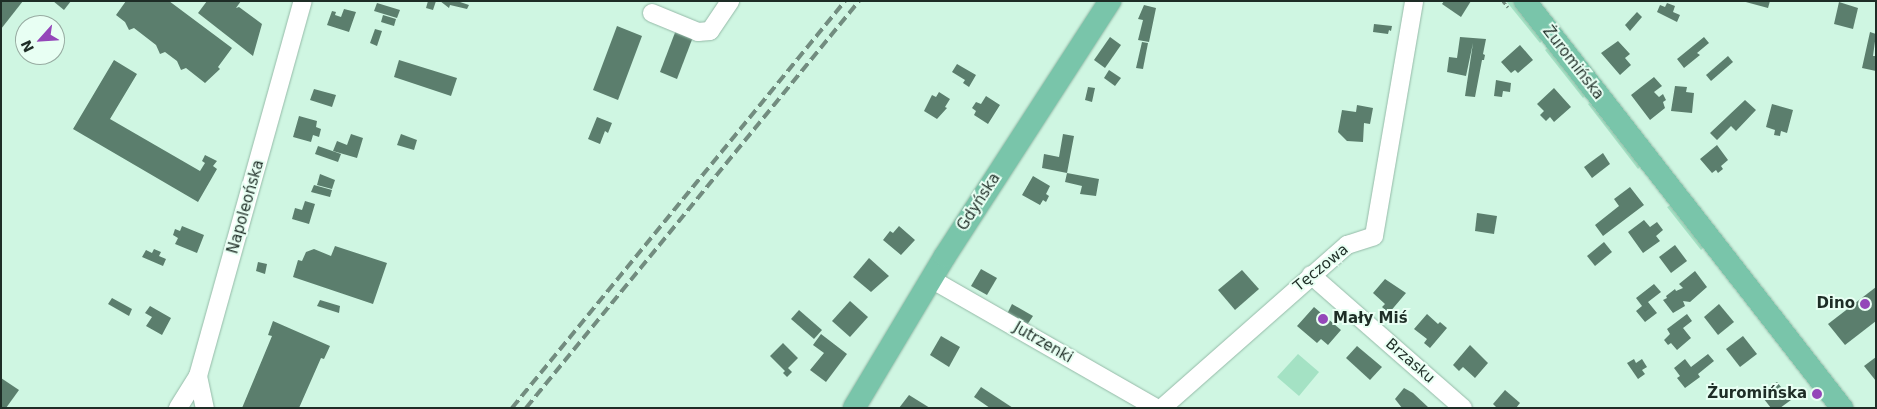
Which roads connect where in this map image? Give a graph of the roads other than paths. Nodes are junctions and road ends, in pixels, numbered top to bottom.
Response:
1 (303, 1) edge
2 (730, 1) edge
3 (1110, 1) edge
4 (1414, 1) edge
5 (1525, 1) edge
6 (652, 13) dead end
7 (1311, 275) junction
8 (931, 279) junction
9 (198, 376) junction
10 (178, 408) edge
11 (205, 408) edge
12 (854, 408) edge
13 (1156, 408) edge
14 (1162, 408) edge
15 (1463, 408) edge
16 (1842, 408) edge

1 - 9 street, Napoleońska
2 - 6 street
3 - 8 main road, Gdyńska
4 - 7 street, Tęczowa
5 - 16 main road, Żuromińska
7 - 14 street, Tęczowa
7 - 15 street, Brzasku
8 - 12 main road, Gdyńska
8 - 13 street, Jutrzenki
9 - 10 street, Napoleońska
9 - 11 street

